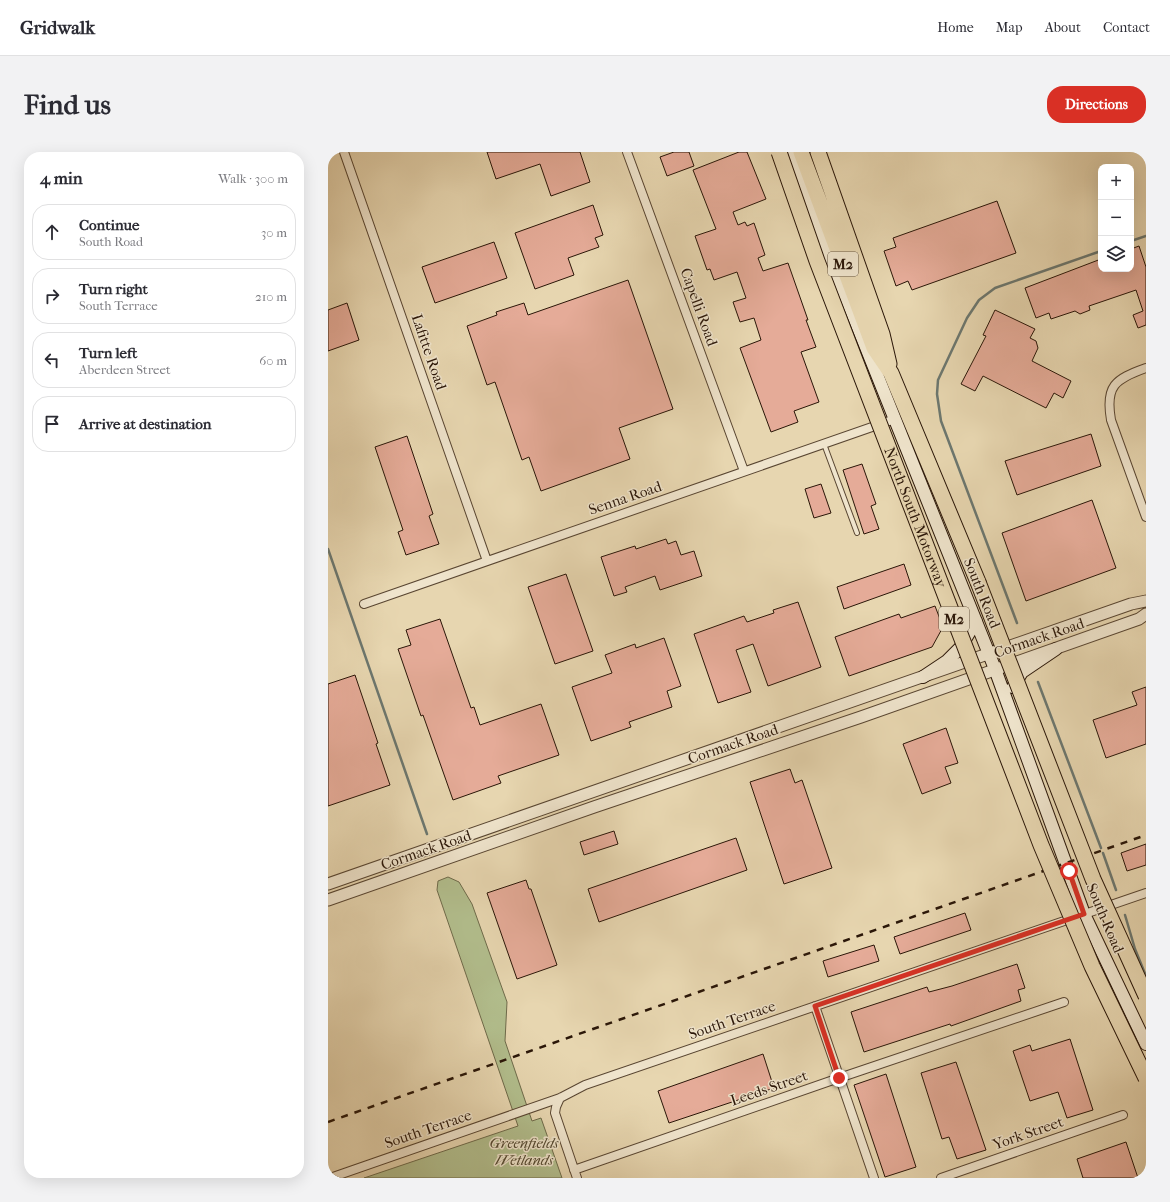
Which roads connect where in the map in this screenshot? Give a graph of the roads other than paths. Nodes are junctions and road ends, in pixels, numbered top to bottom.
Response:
1 (344, 152) edge
2 (627, 152) edge
3 (779, 152) edge
4 (792, 152) edge
5 (802, 152) edge
6 (818, 152) edge
7 (1146, 368) edge
8 (891, 373) junction
9 (895, 419) junction
10 (824, 444) junction
11 (744, 471) junction
12 (1146, 517) edge
13 (857, 533) dead end
14 (487, 561) junction
15 (1146, 601) edge
16 (364, 604) dead end
17 (1146, 614) edge
18 (976, 621) junction
19 (1056, 649) junction
20 (989, 654) junction
21 (995, 669) junction
22 (923, 677) junction
23 (1006, 698) junction
24 (855, 700) junction
25 (861, 717) junction
26 (328, 884) edge
27 (1146, 893) edge
28 (328, 900) edge
29 (1084, 914) junction
30 (1146, 996) edge
31 (1064, 1002) dead end
32 (815, 1006) junction
33 (1146, 1044) edge
34 (839, 1078) junction
35 (1146, 1078) edge
36 (560, 1098) junction
37 (1123, 1115) dead end
38 (576, 1174) edge
39 (330, 1178) edge
40 (874, 1178) edge
41 (941, 1178) edge

1 - 14 street, Lafitte Road
2 - 11 street, Capelli Road
3 - 35 highway, North South Motorway / M2, bridge
4 - 9 main road, South Road
5 - 8 highway, North South Motorway / M2
6 - 8 highway
7 - 12 street
8 - 30 highway, North South Motorway / M2, bridge
9 - 10 street, Senna Road
9 - 18 main road, South Road
10 - 11 street, Senna Road
10 - 13 lane
11 - 14 street, Senna Road
14 - 16 street, Senna Road
15 - 20 street, Cormack Road
17 - 19 street, Cormack Road
18 - 20 main road, South Road
18 - 22 main road
19 - 21 street, Cormack Road
19 - 23 main road
20 - 21 main road, South Road
20 - 22 street, Cormack Road
21 - 23 main road, South Road
21 - 25 street, Cormack Road
22 - 24 street, Cormack Road
23 - 29 main road, South Road
24 - 25 street
24 - 26 street, Cormack Road
25 - 28 street, Cormack Road
27 - 29 street, South Terrace
29 - 32 street, South Terrace
29 - 33 main road, South Road
31 - 34 street, Leeds Street
32 - 34 street
32 - 36 street, South Terrace
34 - 38 street, Leeds Street
34 - 40 street
36 - 38 street
36 - 39 street, South Terrace
37 - 41 street, York Street

